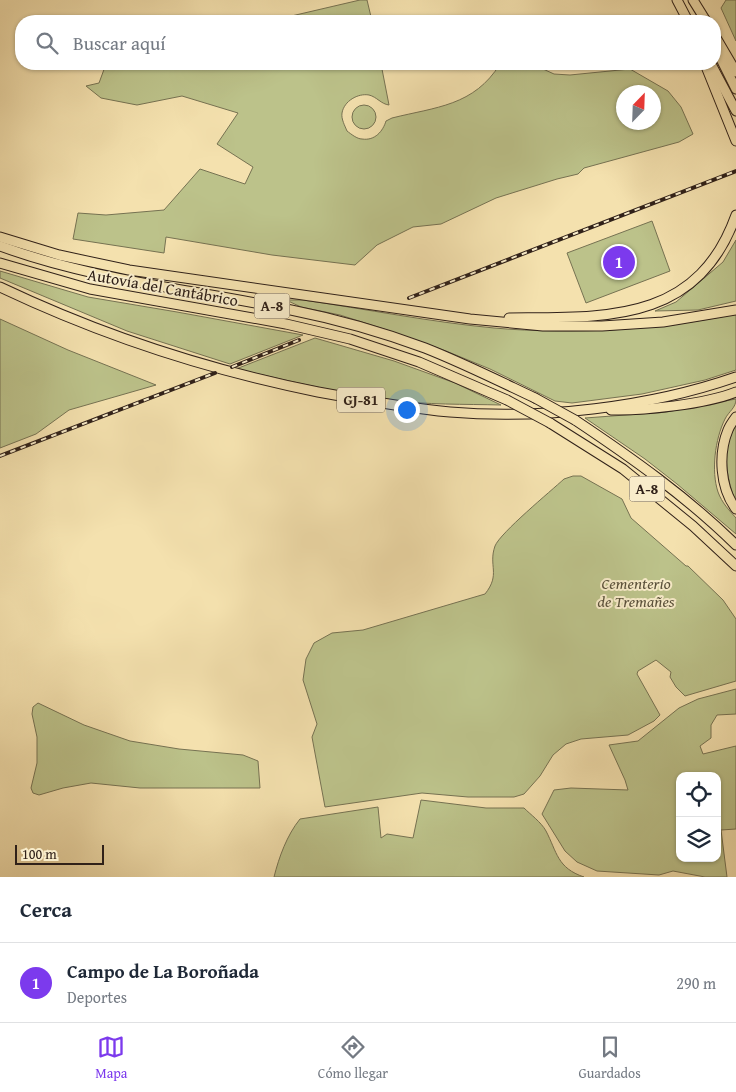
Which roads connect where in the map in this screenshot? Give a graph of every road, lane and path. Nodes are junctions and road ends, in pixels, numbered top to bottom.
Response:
1 (677, 0) edge
2 (692, 0) edge
3 (685, 15) edge
4 (699, 15) edge
5 (702, 15) edge
6 (721, 46) edge
7 (721, 59) edge
8 (707, 70) edge
9 (714, 70) edge
10 (736, 72) edge
11 (736, 89) edge
12 (736, 111) edge
13 (735, 138) edge
14 (736, 215) edge
15 (0, 237) edge
16 (0, 246) edge
17 (0, 263) edge
18 (0, 287) edge
19 (736, 310) edge
20 (470, 319) junction
21 (736, 377) edge
22 (736, 392) edge
23 (593, 409) junction
24 (736, 417) edge
25 (736, 509) edge
26 (736, 545) edge
27 (736, 566) edge

1 - 3 highway
2 - 4 highway
2 - 5 highway
6 - 10 highway
7 - 11 highway
8 - 13 highway
9 - 12 highway
14 - 20 highway
15 - 20 highway
16 - 26 highway, Autovía del Cantábrico / A-8, bridge
17 - 27 highway, Autovía del Cantábrico / A-8, bridge
18 - 23 highway, GJ-81
19 - 20 highway
21 - 23 highway, GJ-81
22 - 23 highway
24 - 25 highway

